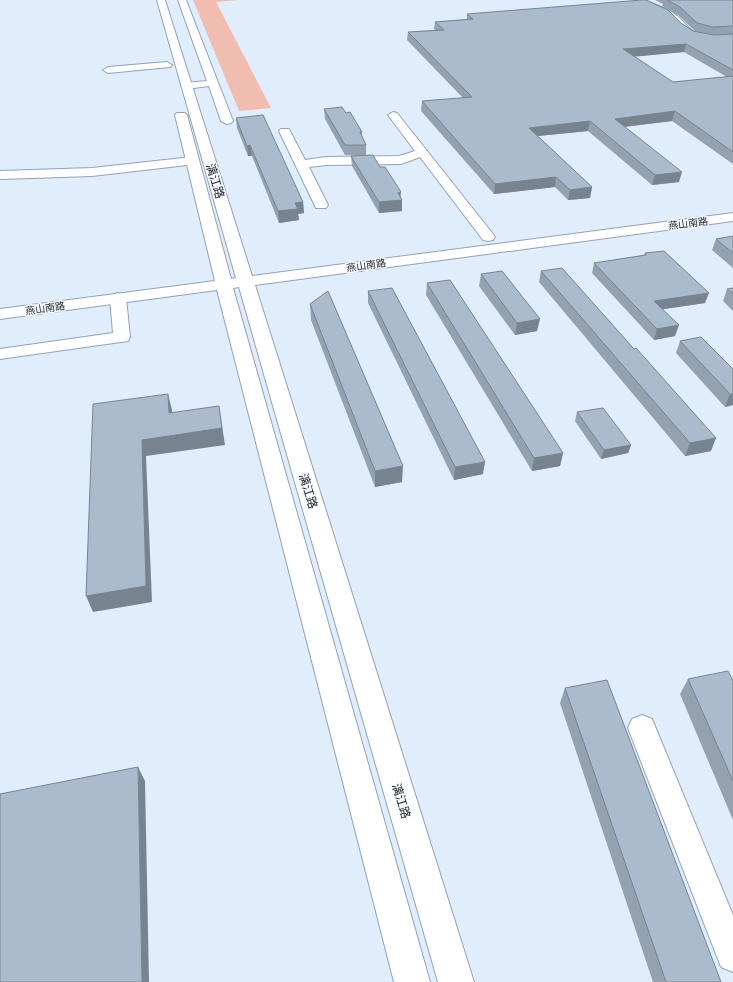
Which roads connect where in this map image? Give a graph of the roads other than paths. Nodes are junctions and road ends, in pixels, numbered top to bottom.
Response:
1 (151, 0) edge
2 (161, 0) edge
3 (182, 0) edge
4 (641, 0) edge
5 (178, 20) junction
6 (733, 38) edge
7 (168, 65) junction
8 (108, 70) dead end
9 (213, 83) junction
10 (186, 86) junction
11 (393, 115) dead end
12 (227, 121) dead end
13 (285, 131) dead end
14 (422, 152) junction
15 (192, 161) junction
16 (301, 164) junction
17 (0, 175) edge
18 (321, 205) dead end
19 (733, 205) edge
20 (733, 217) edge
21 (637, 218) junction
22 (649, 228) junction
23 (492, 243) junction
24 (233, 276) junction
25 (118, 298) junction
26 (0, 300) edge
27 (0, 314) edge
28 (0, 354) edge
29 (642, 728) dead end
30 (733, 955) edge
31 (412, 982) edge
32 (456, 982) edge

1 - 7 street, 漓江路
2 - 5 street, 漓江路
3 - 5 street
4 - 6 street
5 - 9 street
5 - 10 street, 漓江路
7 - 8 street
7 - 15 street, 漓江路
9 - 10 street
9 - 12 street
10 - 24 street, 漓江路
11 - 14 street
13 - 16 street
14 - 16 street
14 - 23 street
15 - 17 street
15 - 24 street, 漓江路
16 - 18 street
19 - 21 street, 燕山南路
20 - 22 street, 燕山南路
21 - 22 street
21 - 23 street, 燕山南路
22 - 23 street, 燕山南路
23 - 24 street, 燕山南路
24 - 25 street, 燕山南路
24 - 26 street, 燕山南路
24 - 31 street, 漓江路
24 - 32 street, 漓江路
25 - 27 street, 燕山南路
25 - 28 street
29 - 30 street

